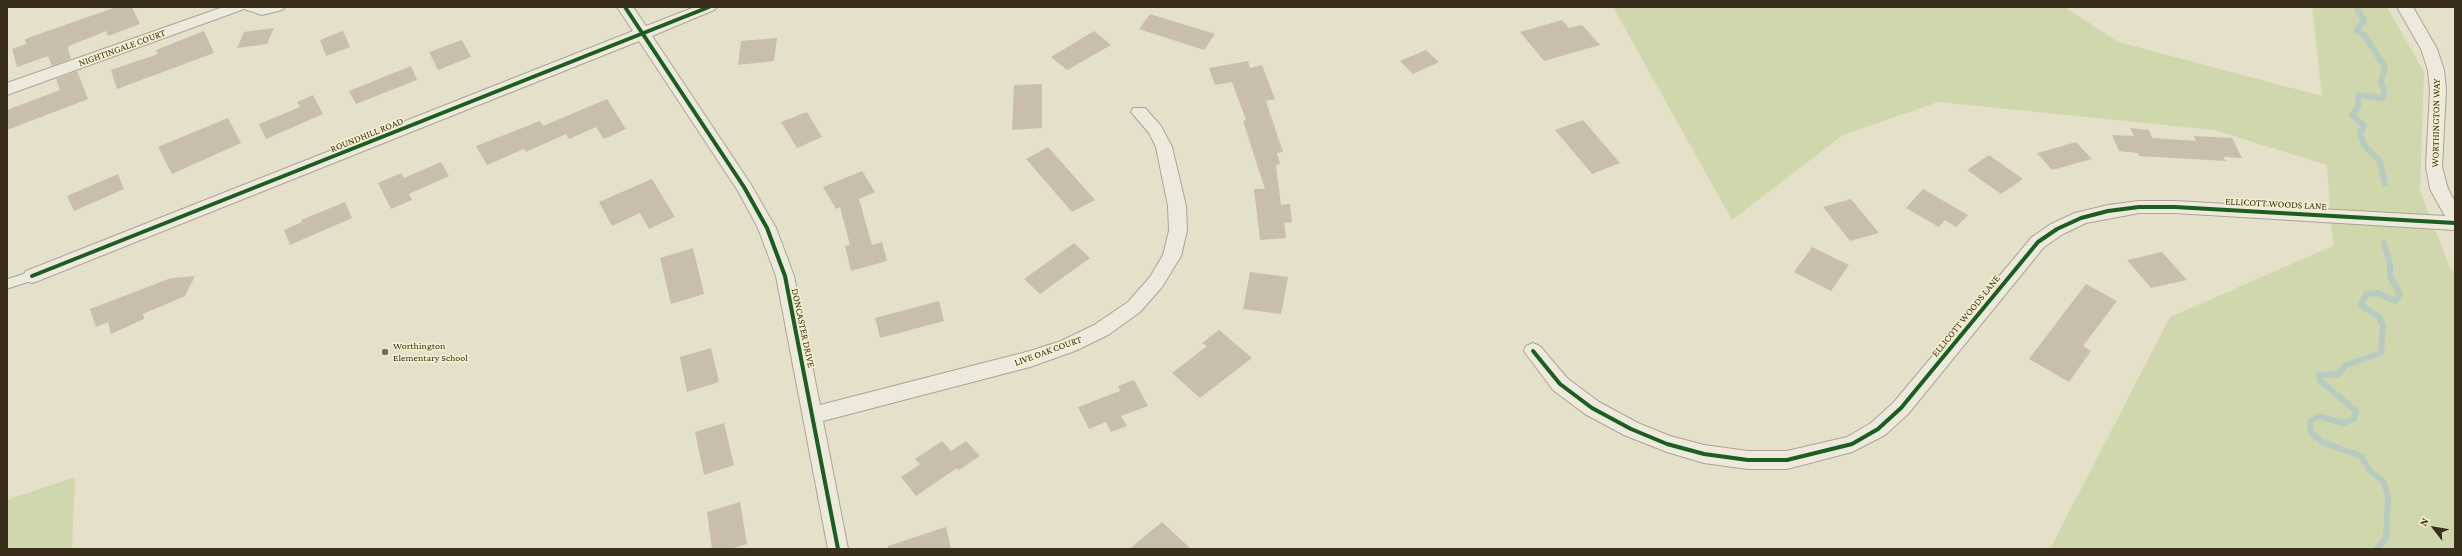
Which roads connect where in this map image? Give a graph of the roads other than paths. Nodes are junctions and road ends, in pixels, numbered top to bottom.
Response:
1 (238, 7) edge
2 (251, 7) edge
3 (277, 7) edge
4 (626, 7) edge
5 (709, 7) edge
6 (2405, 7) edge
7 (644, 33) junction
8 (7, 89) edge
9 (1139, 112) dead end
10 (2455, 218) edge
11 (2455, 222) edge
12 (32, 276) joint
13 (7, 284) edge
14 (1533, 351) dead end
15 (813, 415) junction
16 (838, 549) edge

1 - 8 street, NIGHTINGALE COURT
2 - 3 street
4 - 7 street, DONCASTER DRIVE
5 - 7 street, ROUNDHILL ROAD
6 - 10 street, WORTHINGTON WAY
7 - 12 street, ROUNDHILL ROAD
7 - 15 street, DONCASTER DRIVE
9 - 15 street, LIVE OAK COURT
11 - 14 street, ELLICOTT WOODS LANE
12 - 13 lane
15 - 16 street, DONCASTER DRIVE

